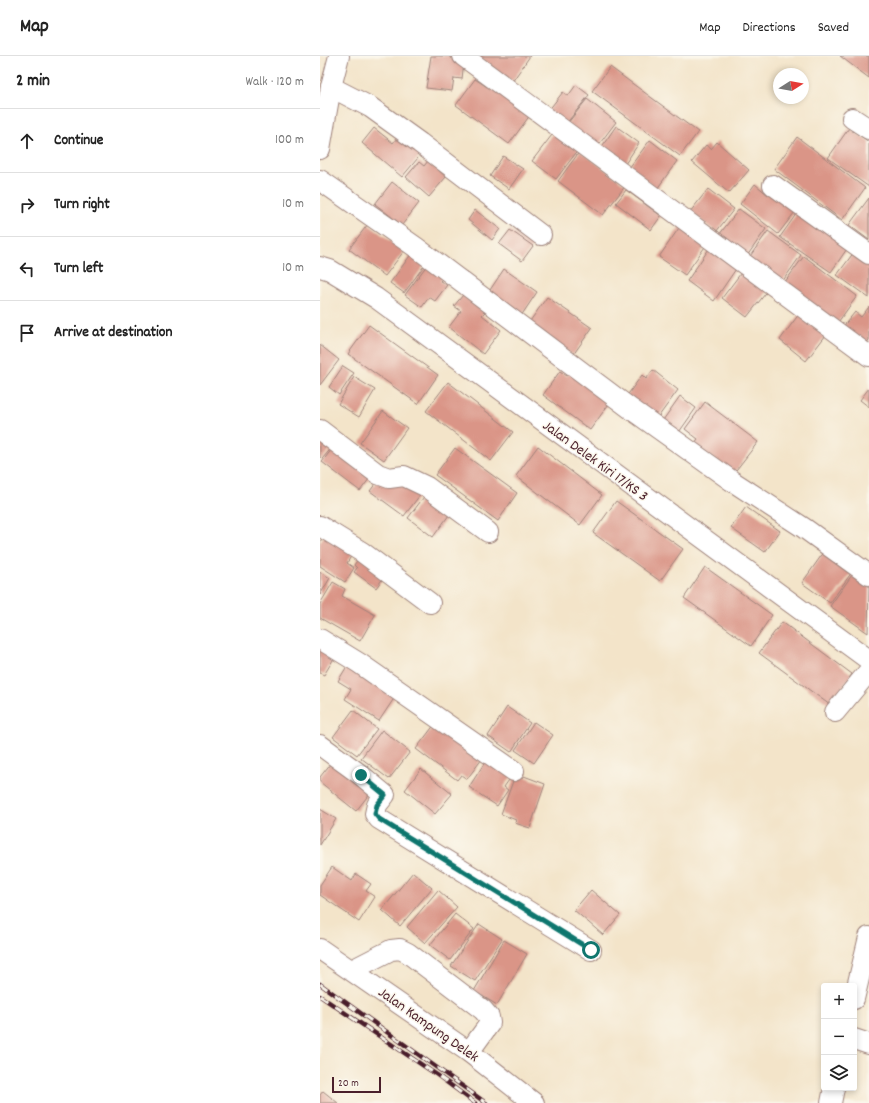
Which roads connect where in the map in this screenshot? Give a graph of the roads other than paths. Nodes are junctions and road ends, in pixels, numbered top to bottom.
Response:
1 (463, 56) edge
2 (338, 57) edge
3 (331, 87) junction
4 (852, 118) dead end
5 (869, 129) edge
6 (320, 149) edge
7 (320, 180) edge
8 (772, 185) dead end
9 (540, 235) dead end
10 (869, 254) edge
11 (325, 268) edge
12 (869, 356) edge
13 (320, 430) edge
14 (320, 526) edge
15 (488, 532) dead end
16 (869, 575) edge
17 (430, 604) dead end
18 (320, 639) edge
19 (869, 660) edge
20 (869, 671) edge
21 (836, 712) dead end
22 (320, 745) edge
23 (514, 771) dead end
24 (869, 937) edge
25 (320, 949) edge
26 (591, 950) dead end
27 (352, 970) junction
28 (857, 987) edge
29 (857, 1040) edge
30 (869, 1044) edge
31 (469, 1052) junction
32 (833, 1091) edge
33 (534, 1103) edge
34 (831, 1103) edge

1 - 12 street
2 - 3 street
3 - 6 street
3 - 9 street
4 - 5 street
7 - 16 street
8 - 10 street
11 - 19 street, Jalan Delek Kiri 17/KS 3
13 - 15 street
14 - 17 street
18 - 23 street
20 - 21 street
22 - 26 street
24 - 28 street
25 - 27 street, Jalan Kampung Delek
27 - 31 street, Jalan Kampung Delek
27 - 31 street
29 - 30 street
31 - 33 street, Jalan Kampung Delek
32 - 34 street

